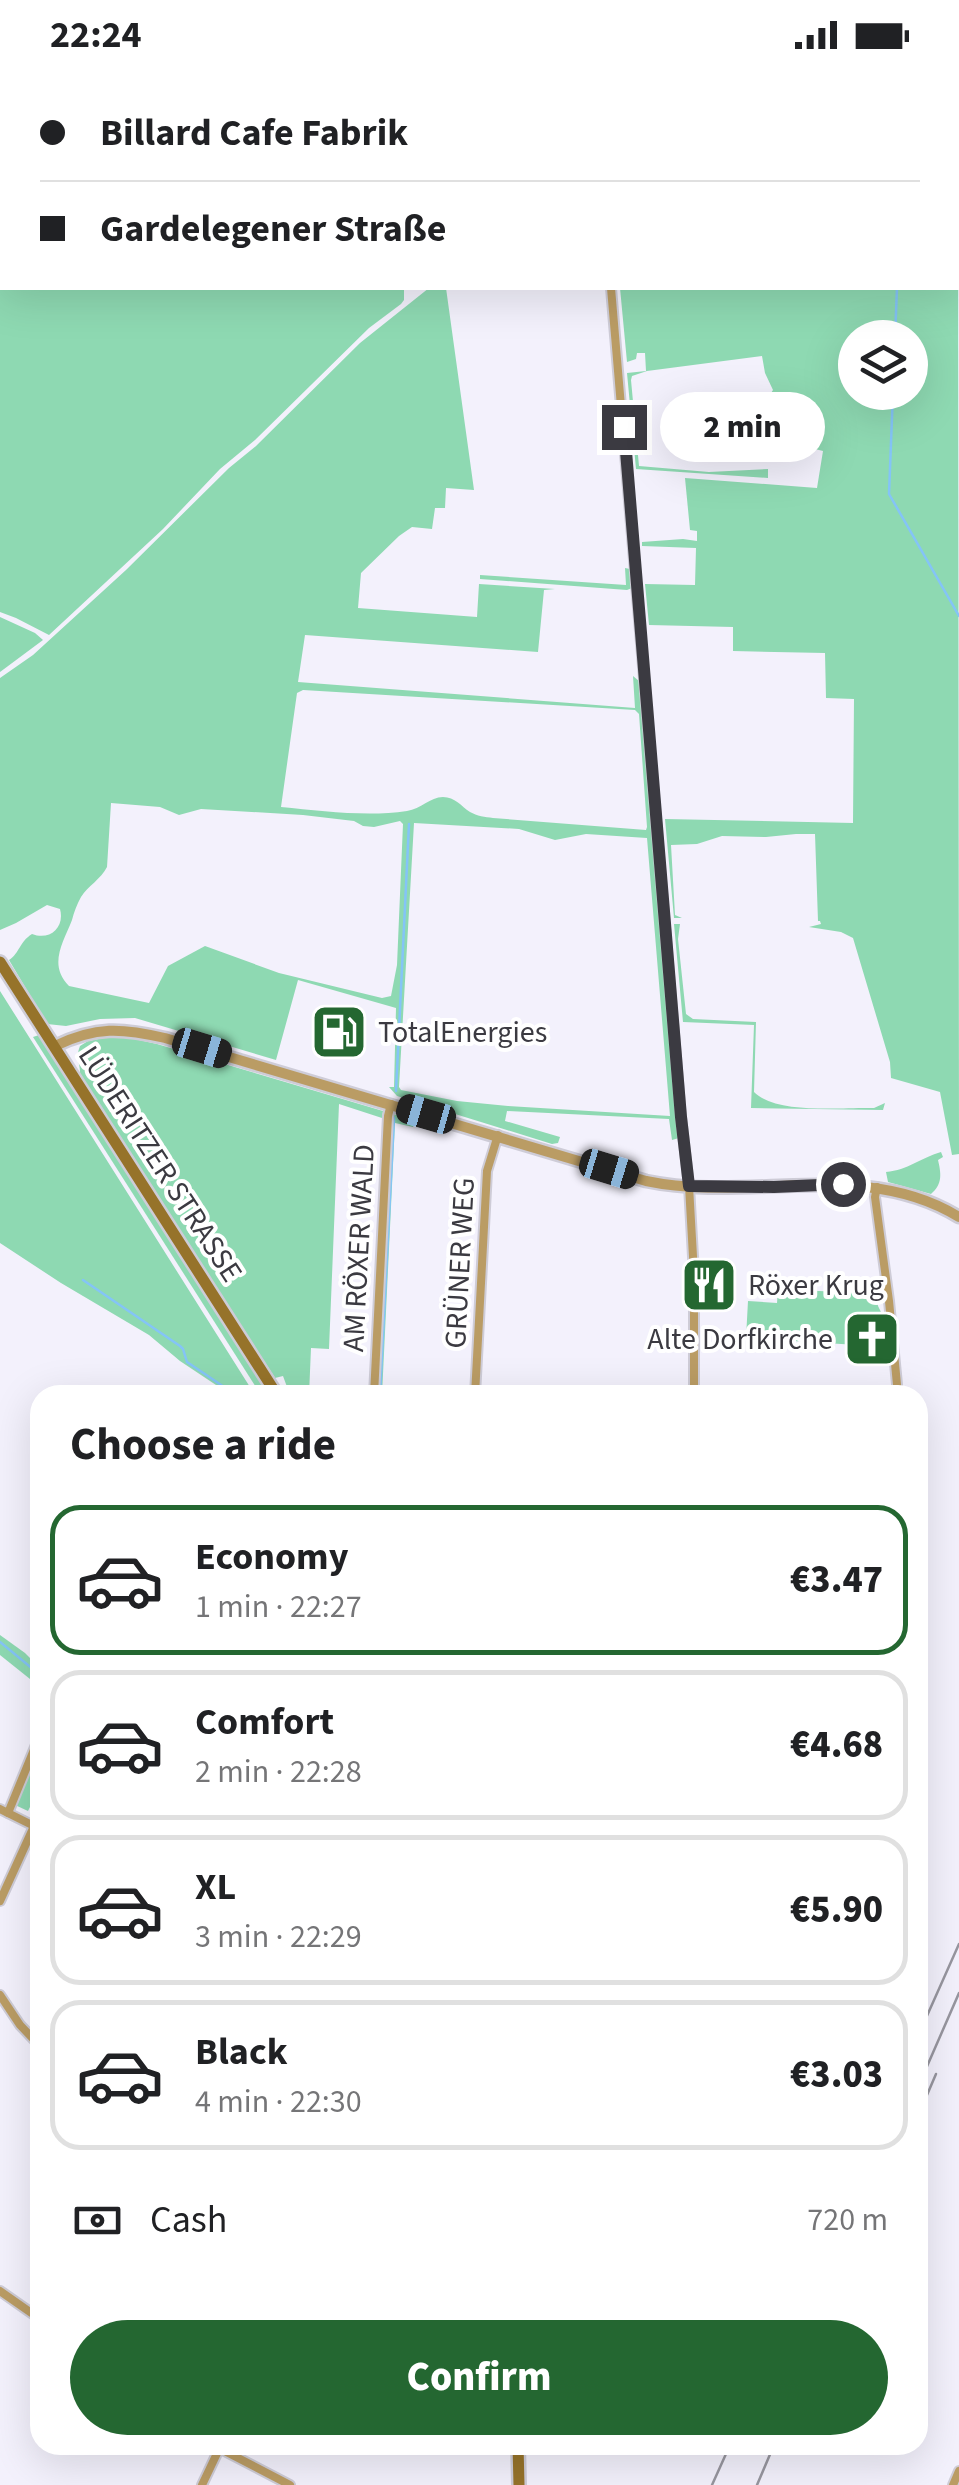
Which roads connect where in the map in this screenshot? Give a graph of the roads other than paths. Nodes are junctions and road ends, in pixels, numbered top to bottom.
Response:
1 (611, 290) edge
2 (0, 962) edge
3 (54, 1046) junction
4 (391, 1104) junction
5 (498, 1135) junction
6 (689, 1186) junction
7 (876, 1187) junction
8 (959, 1217) edge
9 (271, 1385) edge
10 (375, 1385) edge
11 (476, 1385) edge
12 (694, 1385) edge
13 (897, 1385) edge
14 (30, 1755) edge
15 (4, 1811) edge
16 (30, 1824) edge
17 (30, 1835) edge
18 (0, 1901) edge
19 (0, 1995) edge
20 (30, 2036) edge
21 (0, 2290) edge
22 (30, 2312) edge
23 (214, 2455) edge
24 (235, 2455) edge
25 (518, 2455) edge
26 (959, 2471) edge
27 (202, 2485) edge
28 (290, 2485) edge
29 (520, 2485) edge
30 (953, 2485) edge

1 - 6 street
2 - 3 main road, LÜDERITZER STRASSE
3 - 4 street
3 - 9 main road, LÜDERITZER STRASSE
4 - 5 street
4 - 10 street, AM RÖXER WALD
5 - 6 street
5 - 11 street, GRÜNER WEG
6 - 7 street
6 - 12 street
7 - 8 street
7 - 13 street
14 - 15 street
15 - 16 street
17 - 18 street
19 - 20 street
21 - 22 street
23 - 27 street
24 - 28 street
25 - 29 main road
26 - 30 street

